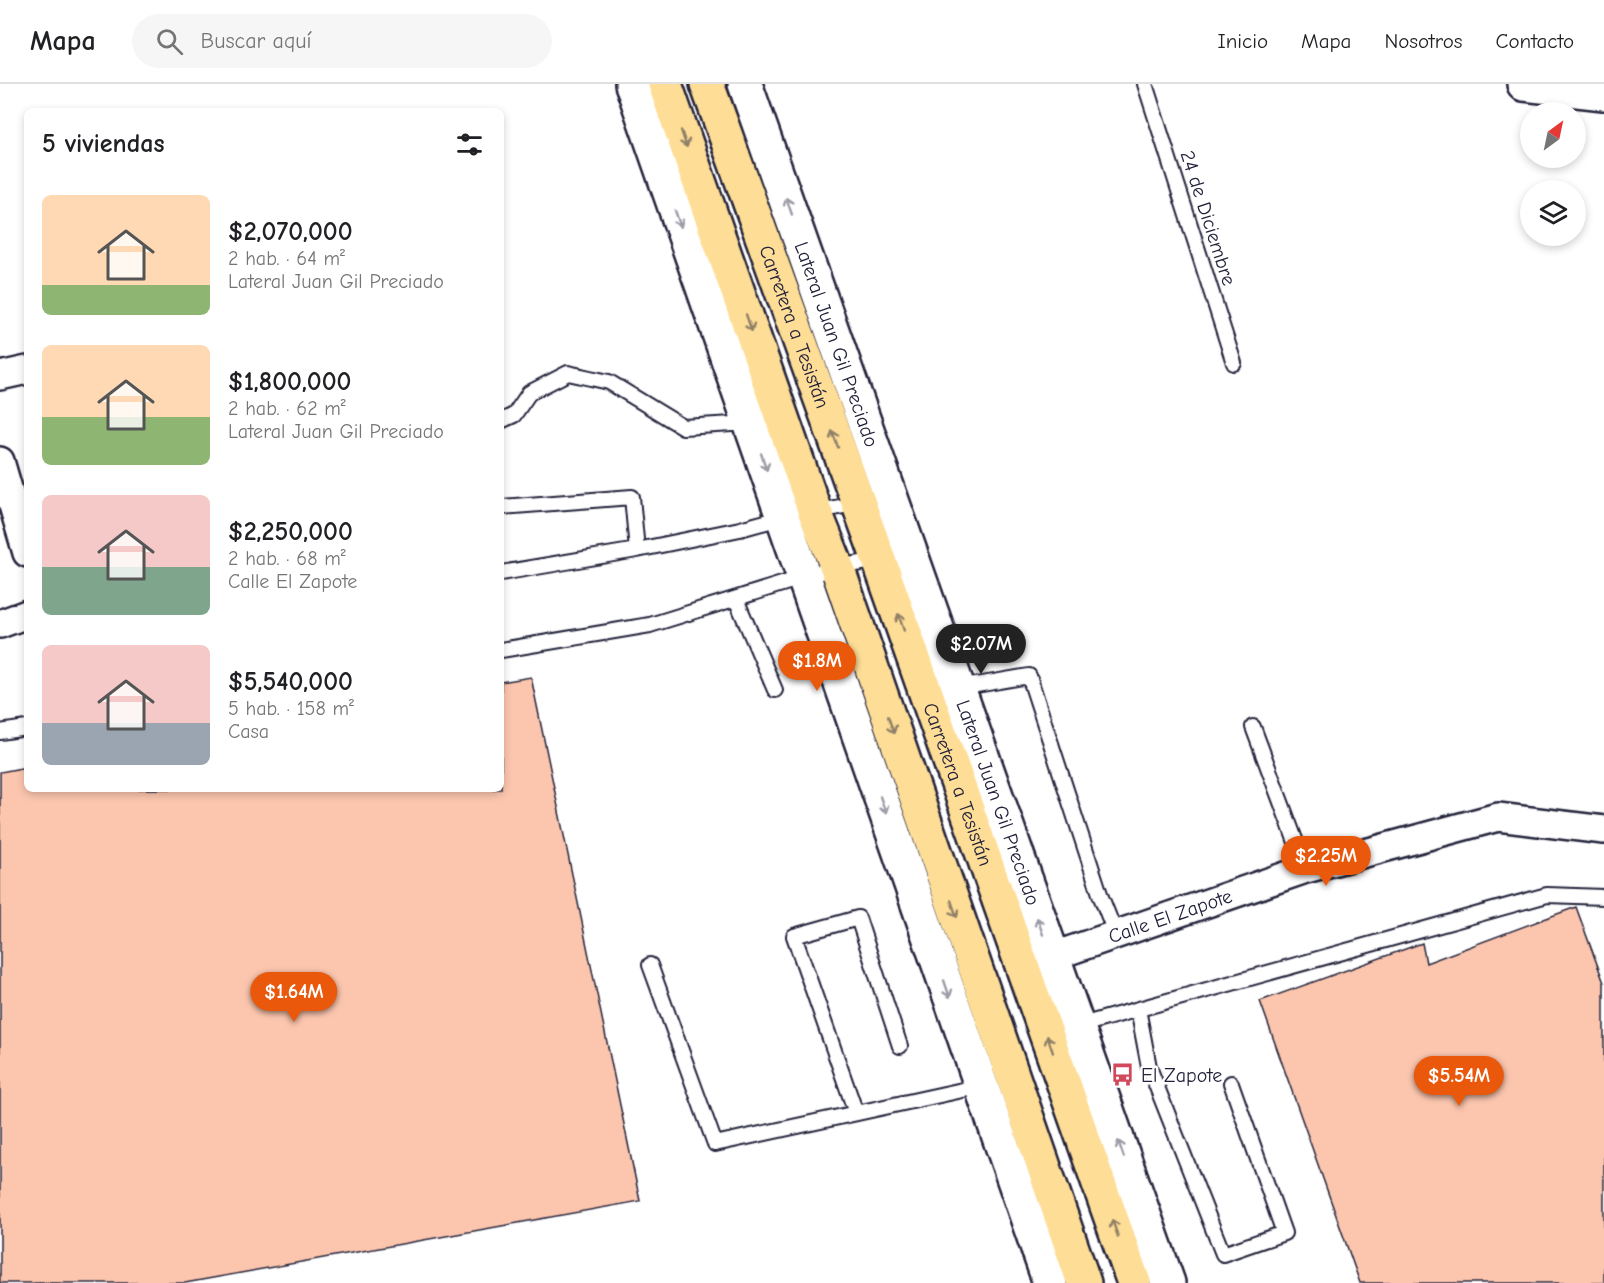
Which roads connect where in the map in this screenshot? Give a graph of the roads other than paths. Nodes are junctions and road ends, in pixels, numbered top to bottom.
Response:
1 (632, 84) edge
2 (665, 84) edge
3 (707, 84) edge
4 (745, 84) edge
5 (1145, 84) edge
6 (1524, 84) edge
7 (1604, 93) edge
8 (1234, 363) dead end
9 (24, 371) edge
10 (0, 376) edge
11 (504, 420) edge
12 (750, 423) junction
13 (0, 461) edge
14 (875, 500) junction
15 (504, 507) edge
16 (799, 515) junction
17 (24, 543) edge
18 (637, 550) junction
19 (895, 555) junction
20 (837, 567) junction
21 (504, 572) edge
22 (804, 578) junction
23 (736, 599) junction
24 (24, 615) edge
25 (0, 624) edge
26 (504, 649) edge
27 (959, 688) junction
28 (775, 690) dead end
29 (1253, 727) dead end
30 (24, 728) edge
31 (0, 732) edge
32 (1604, 830) edge
33 (1306, 869) junction
34 (1604, 897) edge
35 (1116, 935) junction
36 (1051, 957) junction
37 (650, 965) dead end
38 (1138, 1009) junction
39 (1078, 1026) junction
40 (900, 1046) dead end
41 (1231, 1083) dead end
42 (981, 1086) junction
43 (856, 1113) junction
44 (1050, 1283) edge
45 (1084, 1283) edge
46 (1134, 1283) edge
47 (1168, 1283) edge

1 -> 12 main road
2 -> 16 main road, Carretera a Tesistán
14 -> 3 main road, Carretera a Tesistán
14 -> 4 main road, Lateral Juan Gil Preciado
5 - 8 lane, 24 de Diciembre
6 - 7 main road
9 - 10 street
11 - 12 lane
12 -> 16 main road
13 - 17 street
14 - 16 lane
14 - 19 main road, Carretera a Tesistán
15 - 18 lane
16 - 18 lane
16 - 20 main road, Carretera a Tesistán
16 - 22 main road
18 - 21 lane
19 - 20 lane
19 - 27 main road, Lateral Juan Gil Preciado
46 -> 19 main road, Carretera a Tesistán
20 - 22 lane
20 -> 45 main road, Carretera a Tesistán
22 - 23 lane
22 -> 42 main road
23 - 26 lane
23 - 28 lane
24 - 25 street
27 - 35 lane
36 -> 27 main road, Lateral Juan Gil Preciado
29 - 33 lane
30 - 31 lane
32 - 33 street, Calle El Zapote
33 - 35 street, Calle El Zapote
34 - 38 lane
35 - 36 street, Calle El Zapote
36 - 39 main road, Lateral Juan Gil Preciado
37 - 43 lane
38 - 39 lane
38 - 41 lane
47 -> 39 main road, Lateral Juan Gil Preciado
40 - 43 lane
42 - 43 lane
42 - 44 main road

